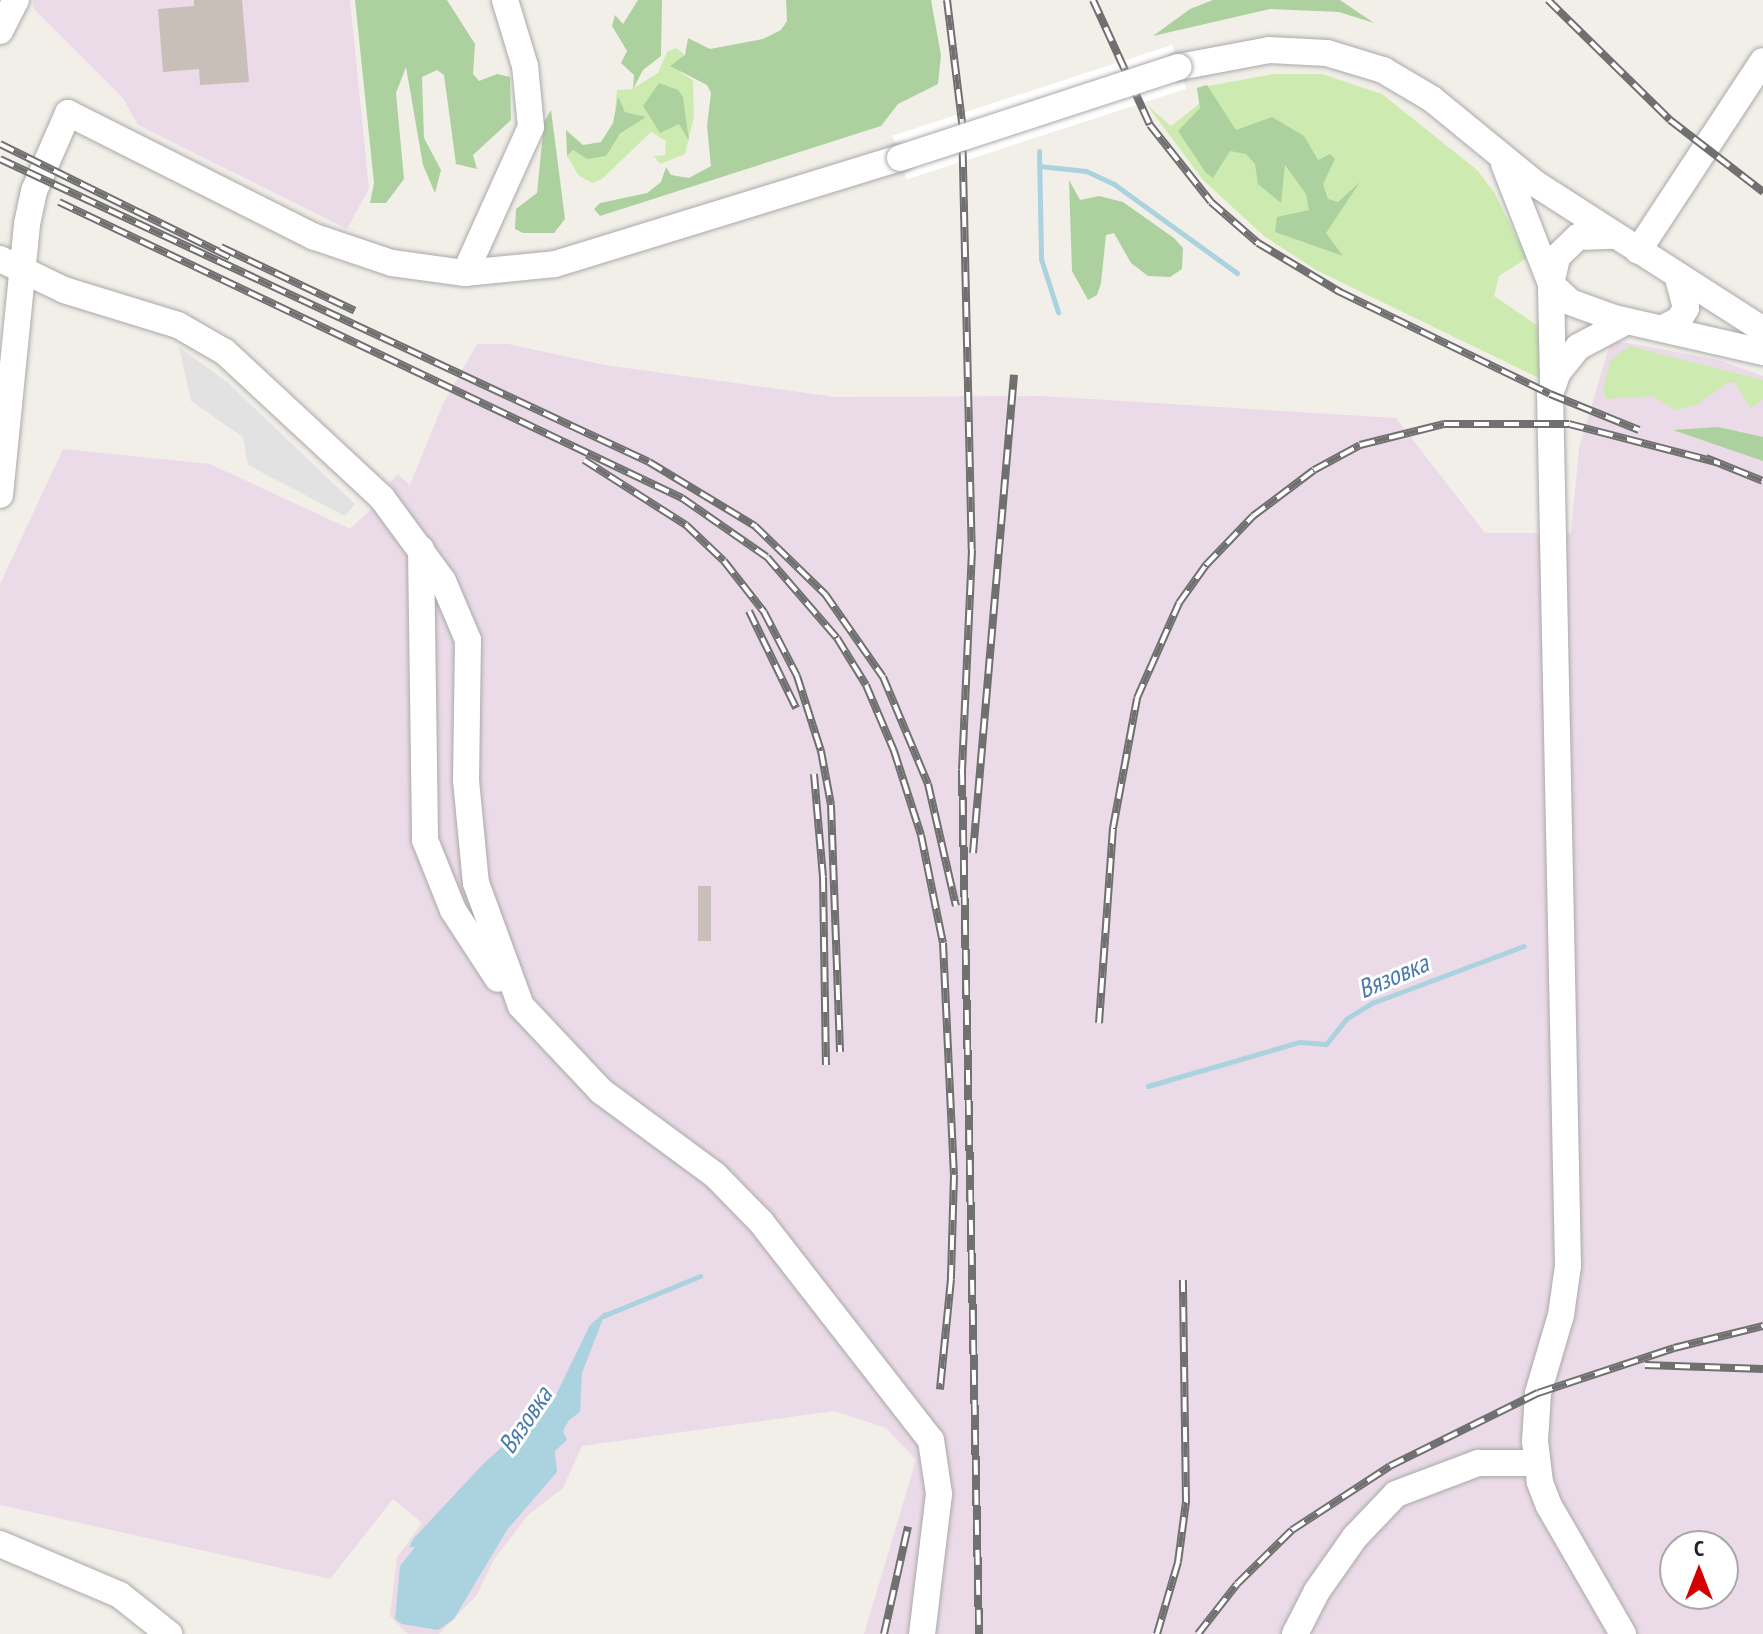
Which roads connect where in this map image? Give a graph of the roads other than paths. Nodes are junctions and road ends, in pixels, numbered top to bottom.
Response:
1 (16, 0) edge
2 (505, 0) edge
3 (0, 31) edge
4 (1763, 61) edge
5 (1503, 161) junction
6 (1613, 236) junction
7 (1638, 251) junction
8 (0, 259) edge
9 (26, 272) junction
10 (465, 273) junction
11 (1678, 278) junction
12 (1551, 284) junction
13 (1627, 321) junction
14 (1663, 328) junction
15 (1763, 330) edge
16 (1763, 352) edge
17 (1553, 382) junction
18 (0, 495) edge
19 (421, 549) junction
20 (521, 1006) junction
21 (1537, 1463) junction
22 (0, 1544) edge
23 (169, 1634) edge
24 (922, 1634) edge
25 (1295, 1634) edge
26 (1623, 1634) edge

1 - 3 street
2 - 10 street
4 - 7 street
5 - 6 street
5 - 10 street, bridge
5 - 12 street
6 - 7 street
6 - 12 street
7 - 11 street
8 - 9 street
9 - 10 street
9 - 18 street
9 - 19 street
11 - 14 street
11 - 15 street
12 - 13 street
12 - 17 street
13 - 14 street
13 - 17 street
14 - 16 street
17 - 21 street
19 - 20 street
19 - 20 street
20 - 24 street
21 - 25 street
21 - 26 street
22 - 23 street

